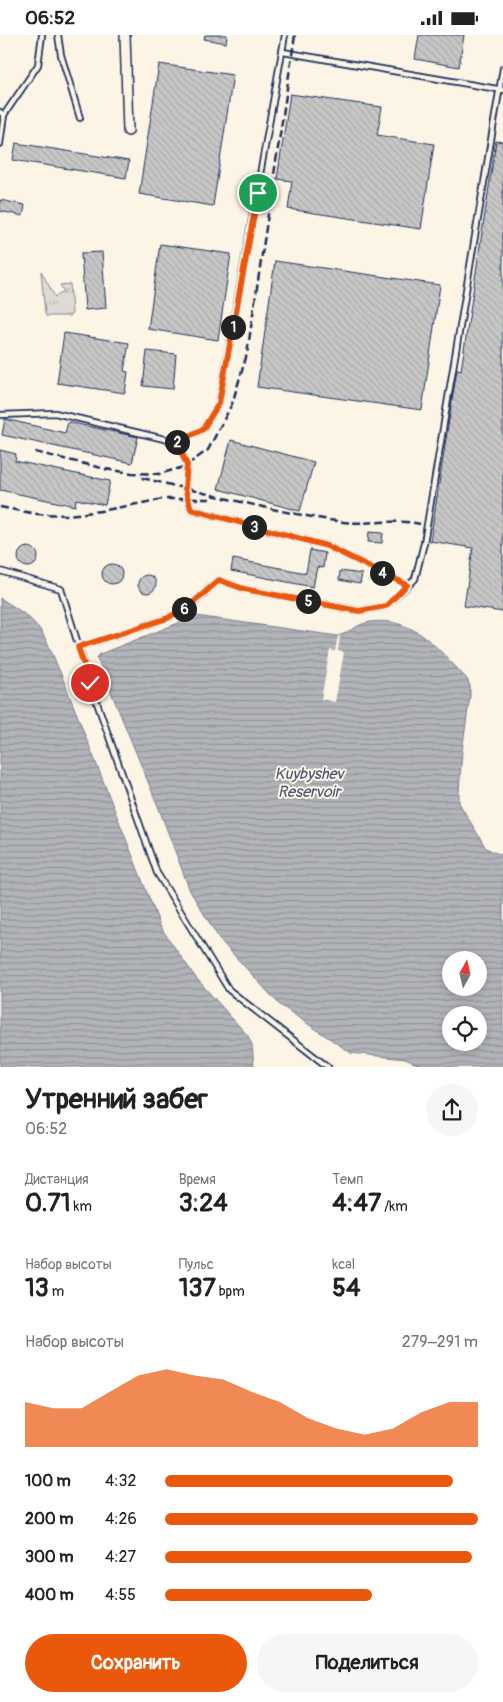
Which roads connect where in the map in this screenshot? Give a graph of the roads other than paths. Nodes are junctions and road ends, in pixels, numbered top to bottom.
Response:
1 (42, 35) edge
2 (58, 35) edge
3 (125, 35) edge
4 (285, 35) edge
5 (283, 53) junction
6 (503, 68) edge
7 (501, 90) edge
8 (2, 114) edge
9 (80, 118) dead end
10 (128, 131) dead end
11 (0, 144) edge
12 (0, 415) edge
13 (177, 442) junction
14 (0, 571) edge
15 (407, 585) junction
16 (78, 647) junction
17 (328, 1067) edge

1 - 8 lane
2 - 9 lane
3 - 10 street
4 - 5 lane
5 - 7 lane
5 - 13 lane
6 - 7 lane
7 - 15 lane
8 - 11 lane
12 - 13 lane
13 - 15 lane
14 - 16 lane
15 - 16 lane
16 - 17 lane

